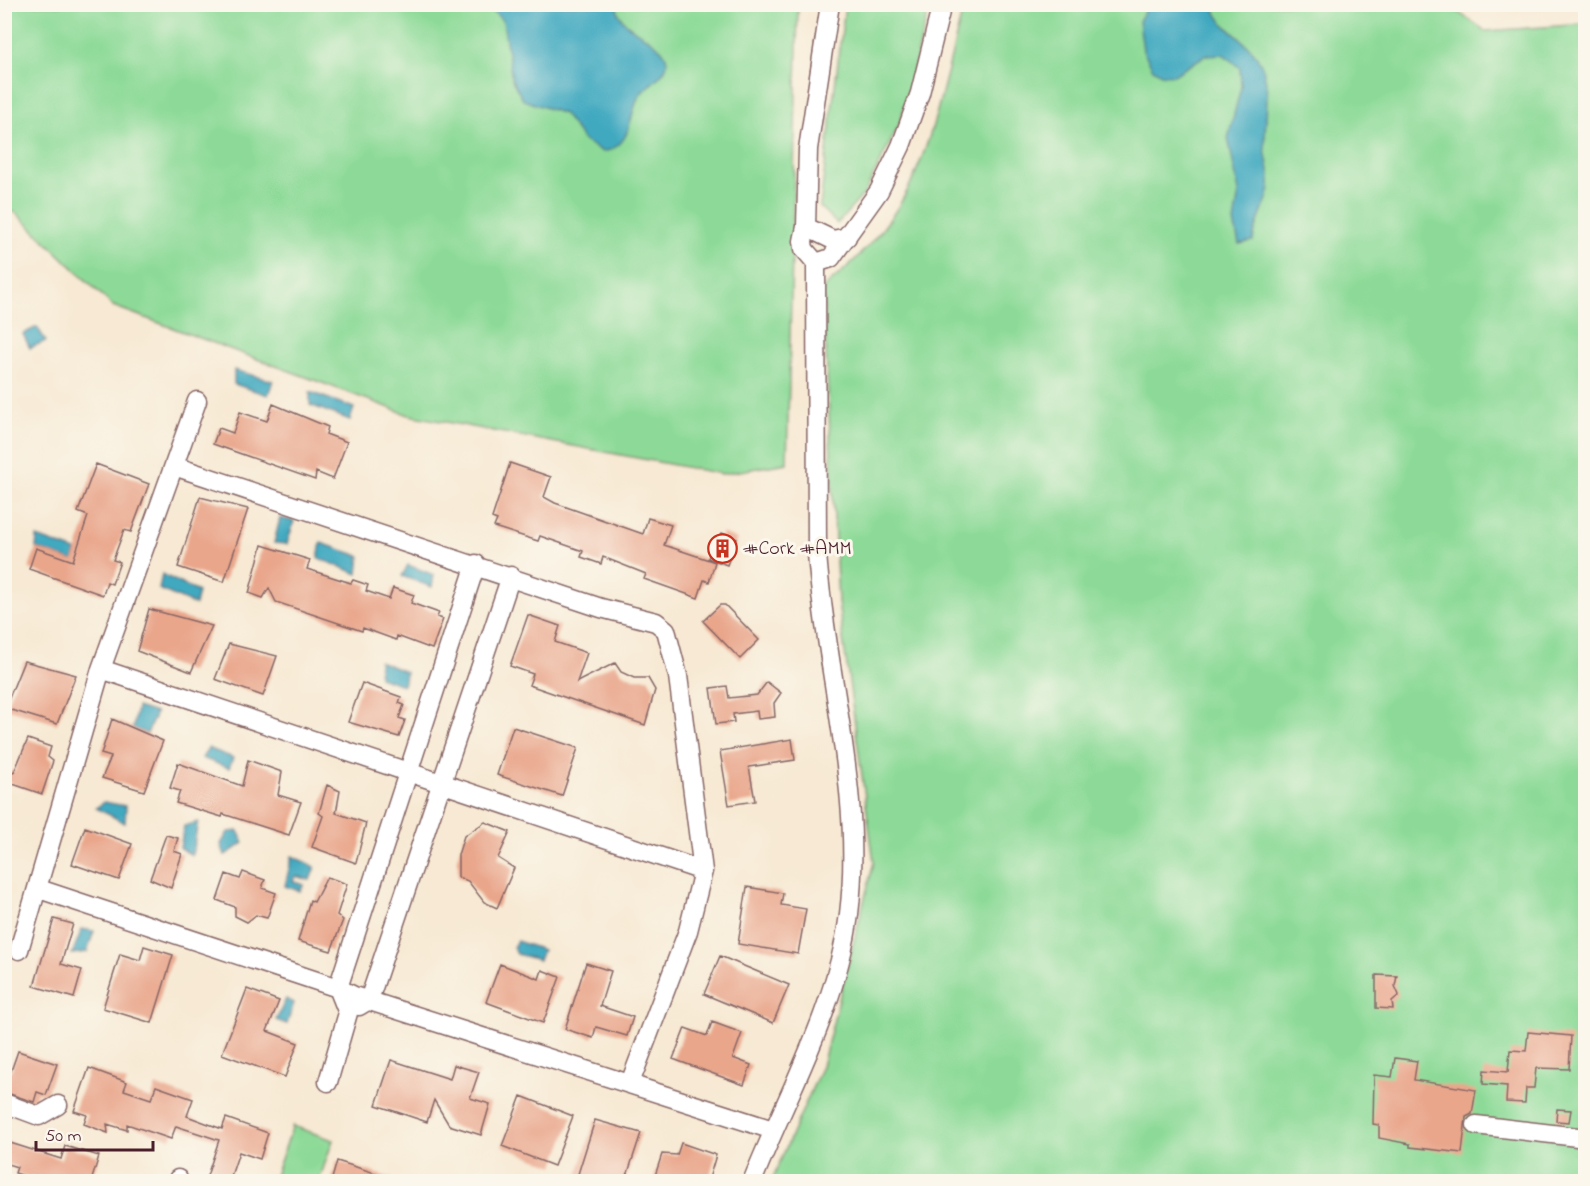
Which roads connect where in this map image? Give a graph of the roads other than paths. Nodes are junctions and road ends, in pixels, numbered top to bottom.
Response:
1 (830, 4) edge
2 (942, 4) edge
3 (806, 227) junction
4 (847, 237) junction
5 (816, 263) junction
6 (197, 401) dead end
7 (174, 466) junction
8 (476, 564) junction
9 (511, 576) junction
10 (101, 669) junction
11 (408, 772) junction
12 (441, 784) junction
13 (703, 871) junction
14 (39, 889) junction
15 (19, 950) dead end
16 (338, 988) junction
17 (369, 1000) junction
18 (348, 1013) junction
19 (328, 1082) dead end
20 (630, 1083) junction
21 (4, 1103) edge
22 (58, 1105) dead end
23 (1476, 1125) dead end
24 (773, 1130) junction
25 (1586, 1138) edge
26 (752, 1182) edge

1 - 3 street
2 - 4 street
3 - 4 street
3 - 5 street
4 - 5 street
5 - 24 street
6 - 7 street
7 - 8 street
7 - 10 street
8 - 9 street
8 - 11 street
9 - 12 street
9 - 13 street
10 - 11 street
10 - 14 street
11 - 12 street
11 - 16 street
12 - 13 street
12 - 17 street
13 - 20 street
14 - 15 street
14 - 16 street
16 - 17 street
16 - 18 street
17 - 18 street
17 - 20 street
18 - 19 street
20 - 24 street
21 - 22 street
23 - 25 street
24 - 26 street

